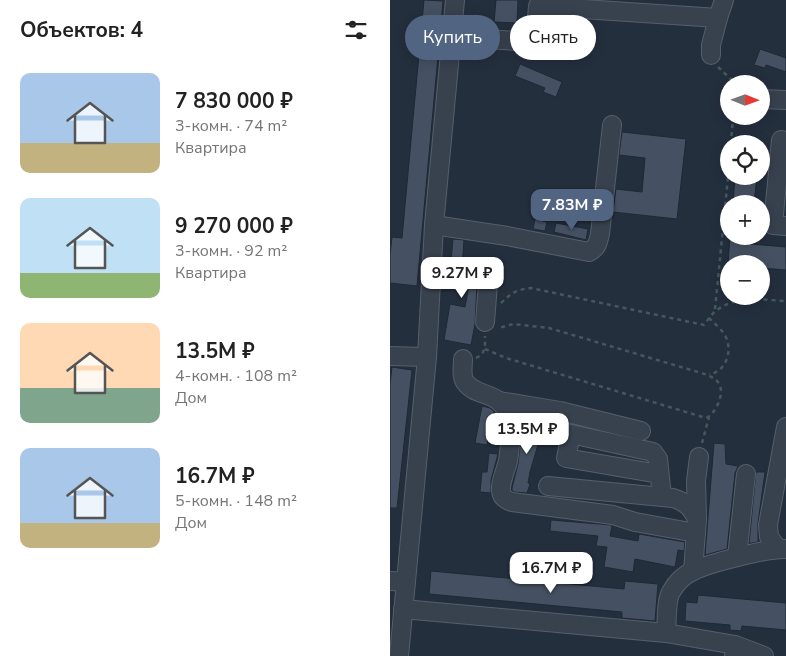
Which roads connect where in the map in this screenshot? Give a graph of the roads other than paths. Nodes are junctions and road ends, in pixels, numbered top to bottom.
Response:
1 (456, 0) edge
2 (724, 0) edge
3 (454, 15) edge
4 (718, 18) junction
5 (500, 40) edge
6 (711, 55) road end
7 (450, 60) edge
8 (770, 99) edge
9 (786, 100) edge
10 (612, 125) dead end
11 (786, 141) edge
12 (434, 225) junction
13 (786, 226) edge
14 (488, 284) dead end
15 (485, 326) road end
16 (390, 356) edge
17 (427, 357) junction
18 (463, 360) road end
19 (499, 401) junction
20 (786, 427) edge
21 (641, 431) dead end
22 (699, 457) road end
23 (659, 474) junction
24 (746, 474) dead end
25 (548, 486) dead end
26 (662, 497) junction
27 (696, 526) junction
28 (782, 549) edge
29 (737, 557) junction
30 (692, 571) junction
31 (398, 582) edge
32 (404, 609) junction
33 (666, 633) junction
34 (735, 650) edge
35 (399, 656) edge
36 (764, 656) edge

1 - 3 street
2 - 4 street
4 - 5 street
4 - 6 street
7 - 12 street
8 - 9 street
10 - 12 street
11 - 13 street
12 - 17 street
14 - 15 street
16 - 17 street
17 - 31 street
18 - 19 street
19 - 21 street
19 - 27 street
20 - 28 street
22 - 27 street
23 - 23 street
23 - 26 street
24 - 29 street
25 - 26 street
26 - 27 street
27 - 30 street
28 - 29 street
29 - 30 street
30 - 33 street
31 - 32 street
32 - 33 street
32 - 35 street
33 - 34 street
34 - 36 street

